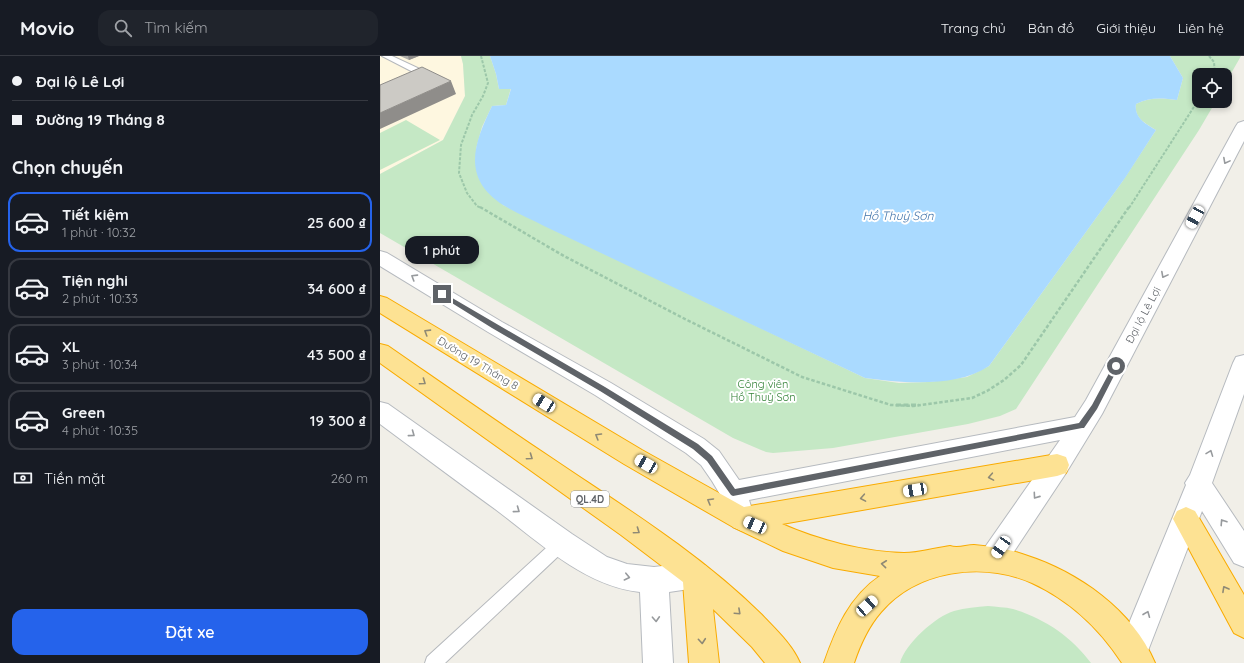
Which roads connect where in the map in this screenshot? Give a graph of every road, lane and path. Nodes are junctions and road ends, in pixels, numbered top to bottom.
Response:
1 (386, 56) edge
2 (481, 56) edge
3 (1209, 56) edge
4 (1214, 68) edge
5 (409, 82) edge
6 (1193, 108) edge
7 (1244, 126) edge
8 (380, 257) edge
9 (380, 303) edge
10 (380, 352) edge
11 (1244, 363) edge
12 (380, 411) edge
13 (1082, 426) junction
14 (1057, 465) junction
15 (1198, 483) junction
16 (733, 492) junction
17 (742, 519) junction
18 (1186, 519) junction
19 (562, 543) junction
20 (1244, 554) edge
21 (950, 559) junction
22 (993, 559) junction
23 (696, 575) junction
24 (654, 580) junction
25 (1244, 623) edge
26 (1137, 656) edge
27 (433, 663) edge
28 (658, 663) edge
29 (704, 663) edge
30 (785, 663) edge
31 (839, 663) edge

1 - 5 lane
2 - 6 path
3 - 4 path
7 -> 13 street, Đại lộ Lê Lợi
16 -> 8 street
17 -> 9 highway, Đường 19 Tháng 8
10 -> 23 highway, QL.4D
15 -> 11 street
12 -> 19 street
13 - 14 street, Đại lộ Lê Lợi
13 - 16 street
14 -> 17 highway
14 -> 22 street, Đại lộ Lê Lợi
15 - 18 street
20 -> 15 street
16 - 17 street
21 -> 17 highway, Đường 19 Tháng 8
25 -> 18 highway
26 -> 18 street
19 -> 24 street
19 - 27 lane
21 - 22 highway
21 - 31 highway
22 - 26 highway
23 - 24 street
23 -> 29 highway
23 -> 30 highway, QL.4D
24 -> 28 street

